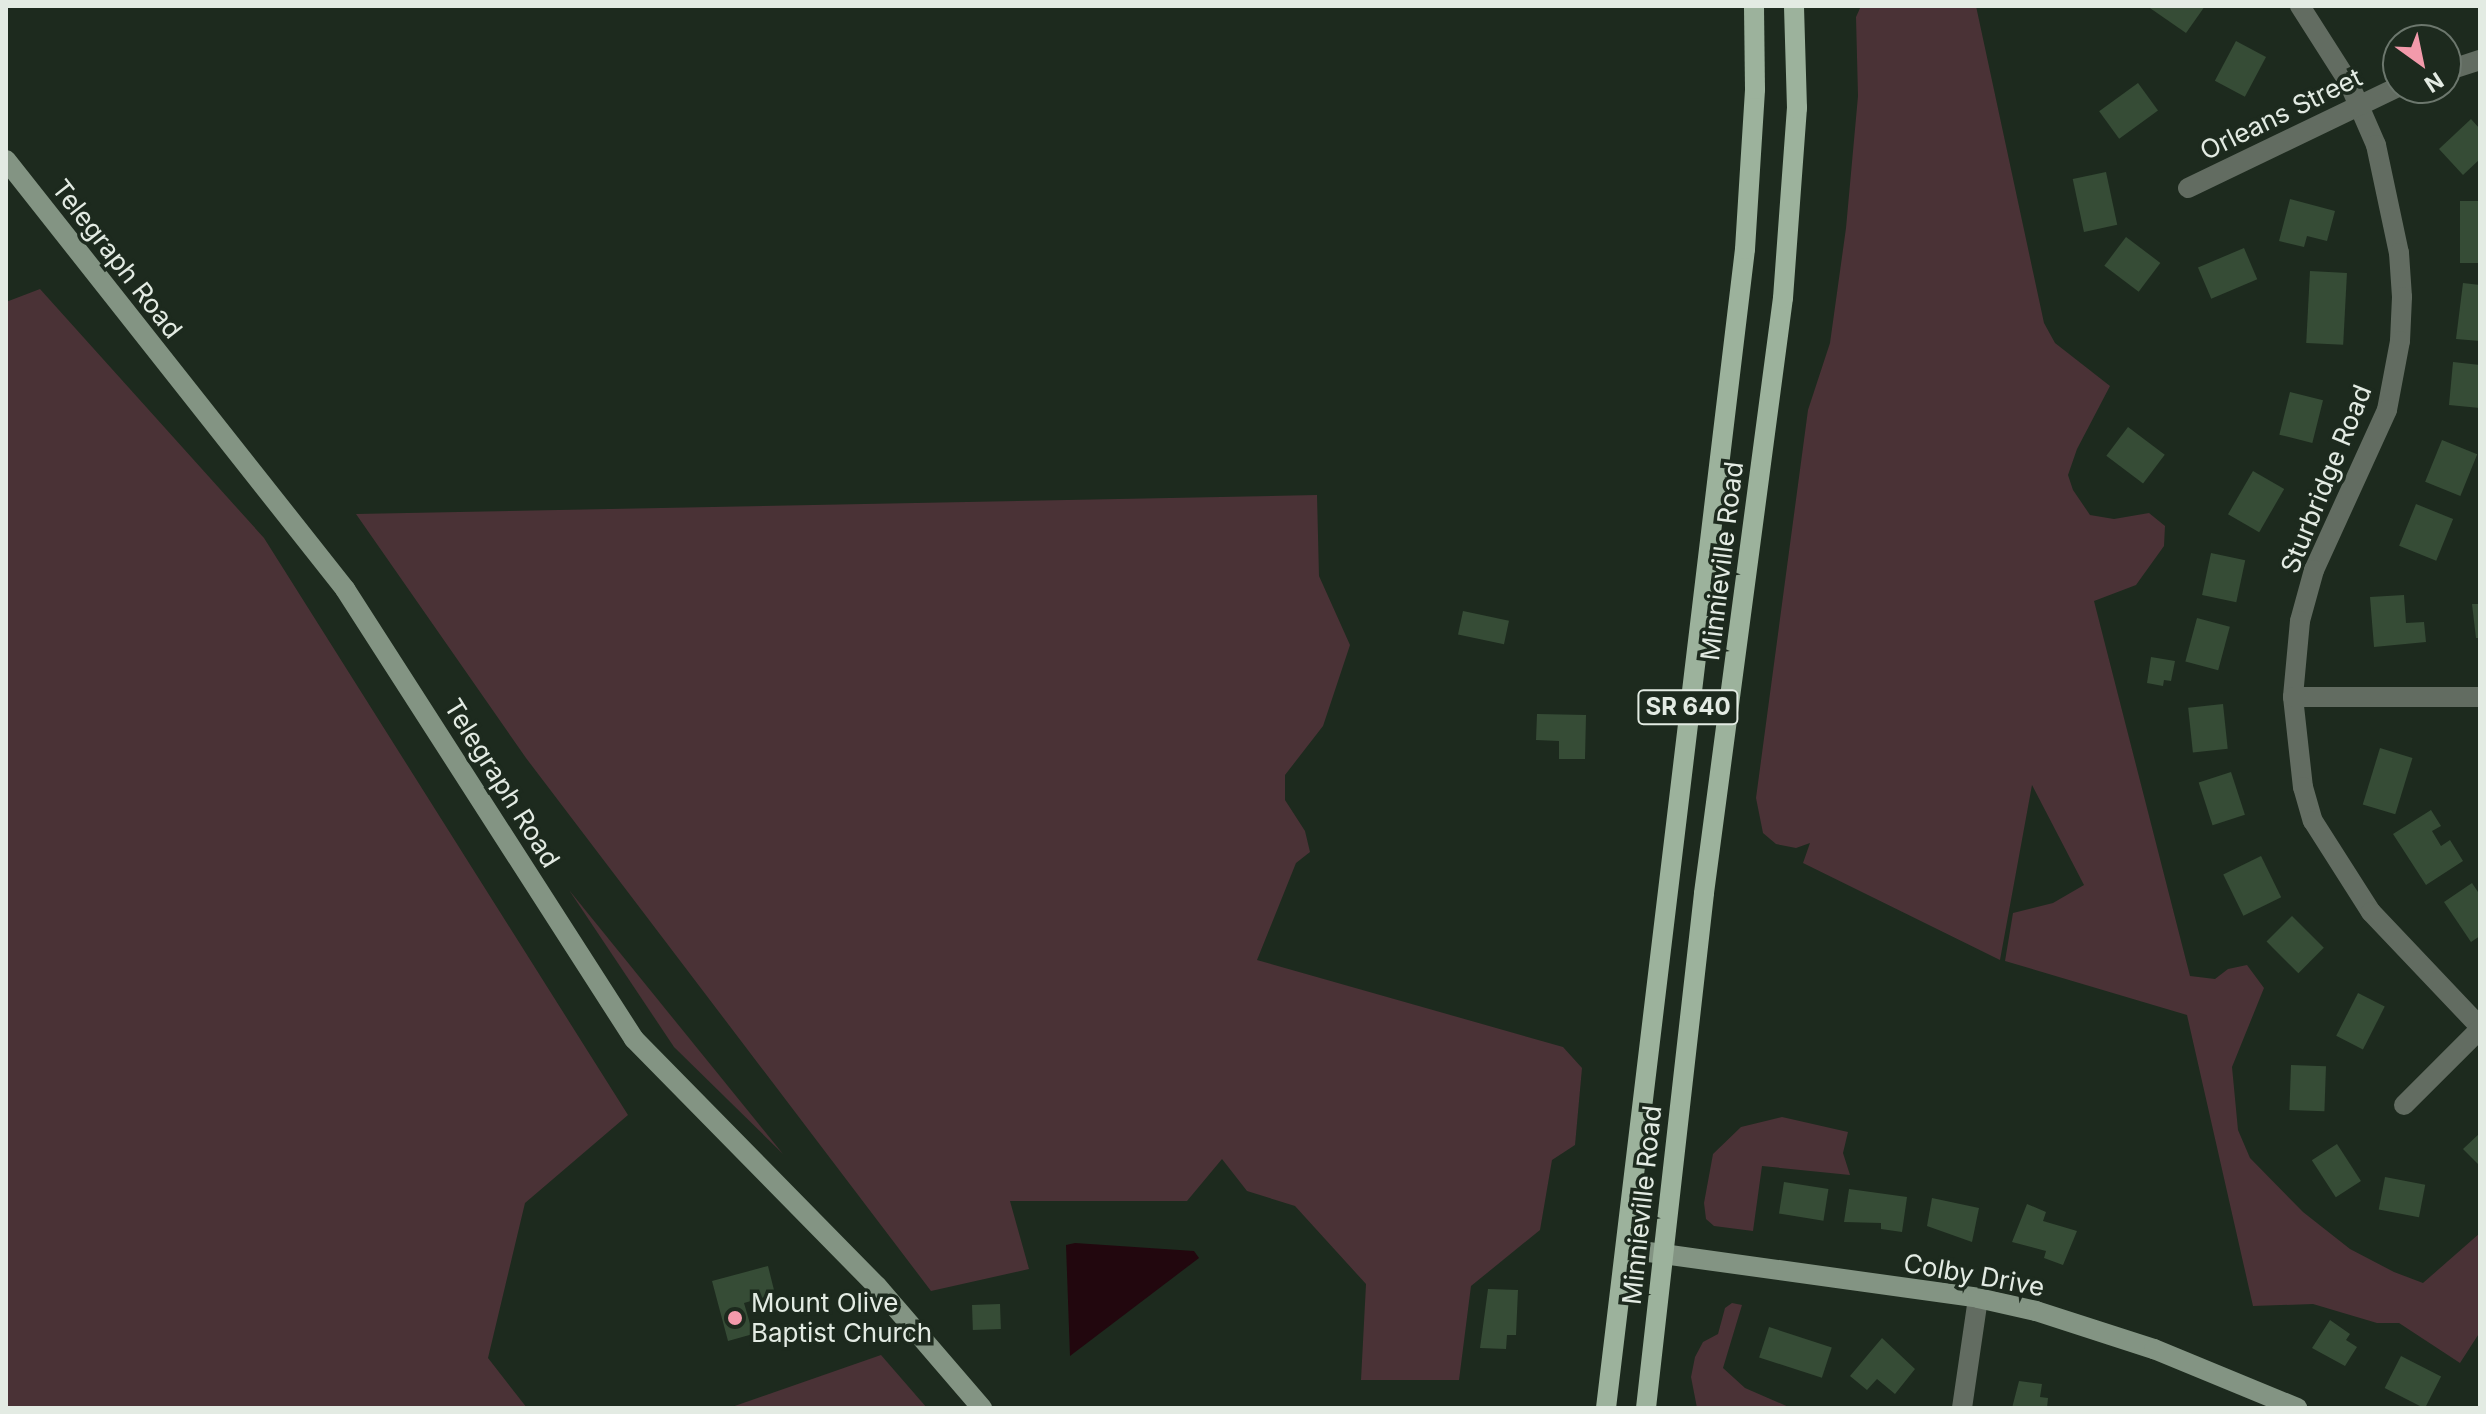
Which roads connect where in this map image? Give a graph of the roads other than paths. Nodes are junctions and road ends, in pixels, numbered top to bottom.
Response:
1 (1754, 6) edge
2 (1794, 6) edge
3 (2300, 6) edge
4 (2382, 94) edge
5 (2359, 104) junction
6 (6, 160) edge
7 (2188, 188) dead end
8 (2293, 697) junction
9 (2480, 697) edge
10 (2480, 1028) edge
11 (2404, 1105) dead end
12 (1627, 1249) junction
13 (1662, 1254) junction
14 (1978, 1298) junction
15 (982, 1408) edge
16 (1606, 1408) edge
17 (1646, 1408) edge
18 (1962, 1408) edge
19 (2297, 1408) edge

1 - 12 main road, Minnieville Road / SR 640
2 - 13 main road, Minnieville Road / SR 640
3 - 5 street, Sturbridge Road
4 - 5 street, Orleans Street
5 - 7 street, Orleans Street
5 - 8 street, Sturbridge Road
6 - 15 main road, Telegraph Road
8 - 9 street
8 - 10 street, Sturbridge Road
10 - 11 street
12 - 13 main road, Colby Drive
12 - 16 main road, Minnieville Road / SR 640
13 - 14 main road, Colby Drive
13 - 17 main road, Minnieville Road / SR 640
14 - 18 street
14 - 19 main road, Colby Drive

